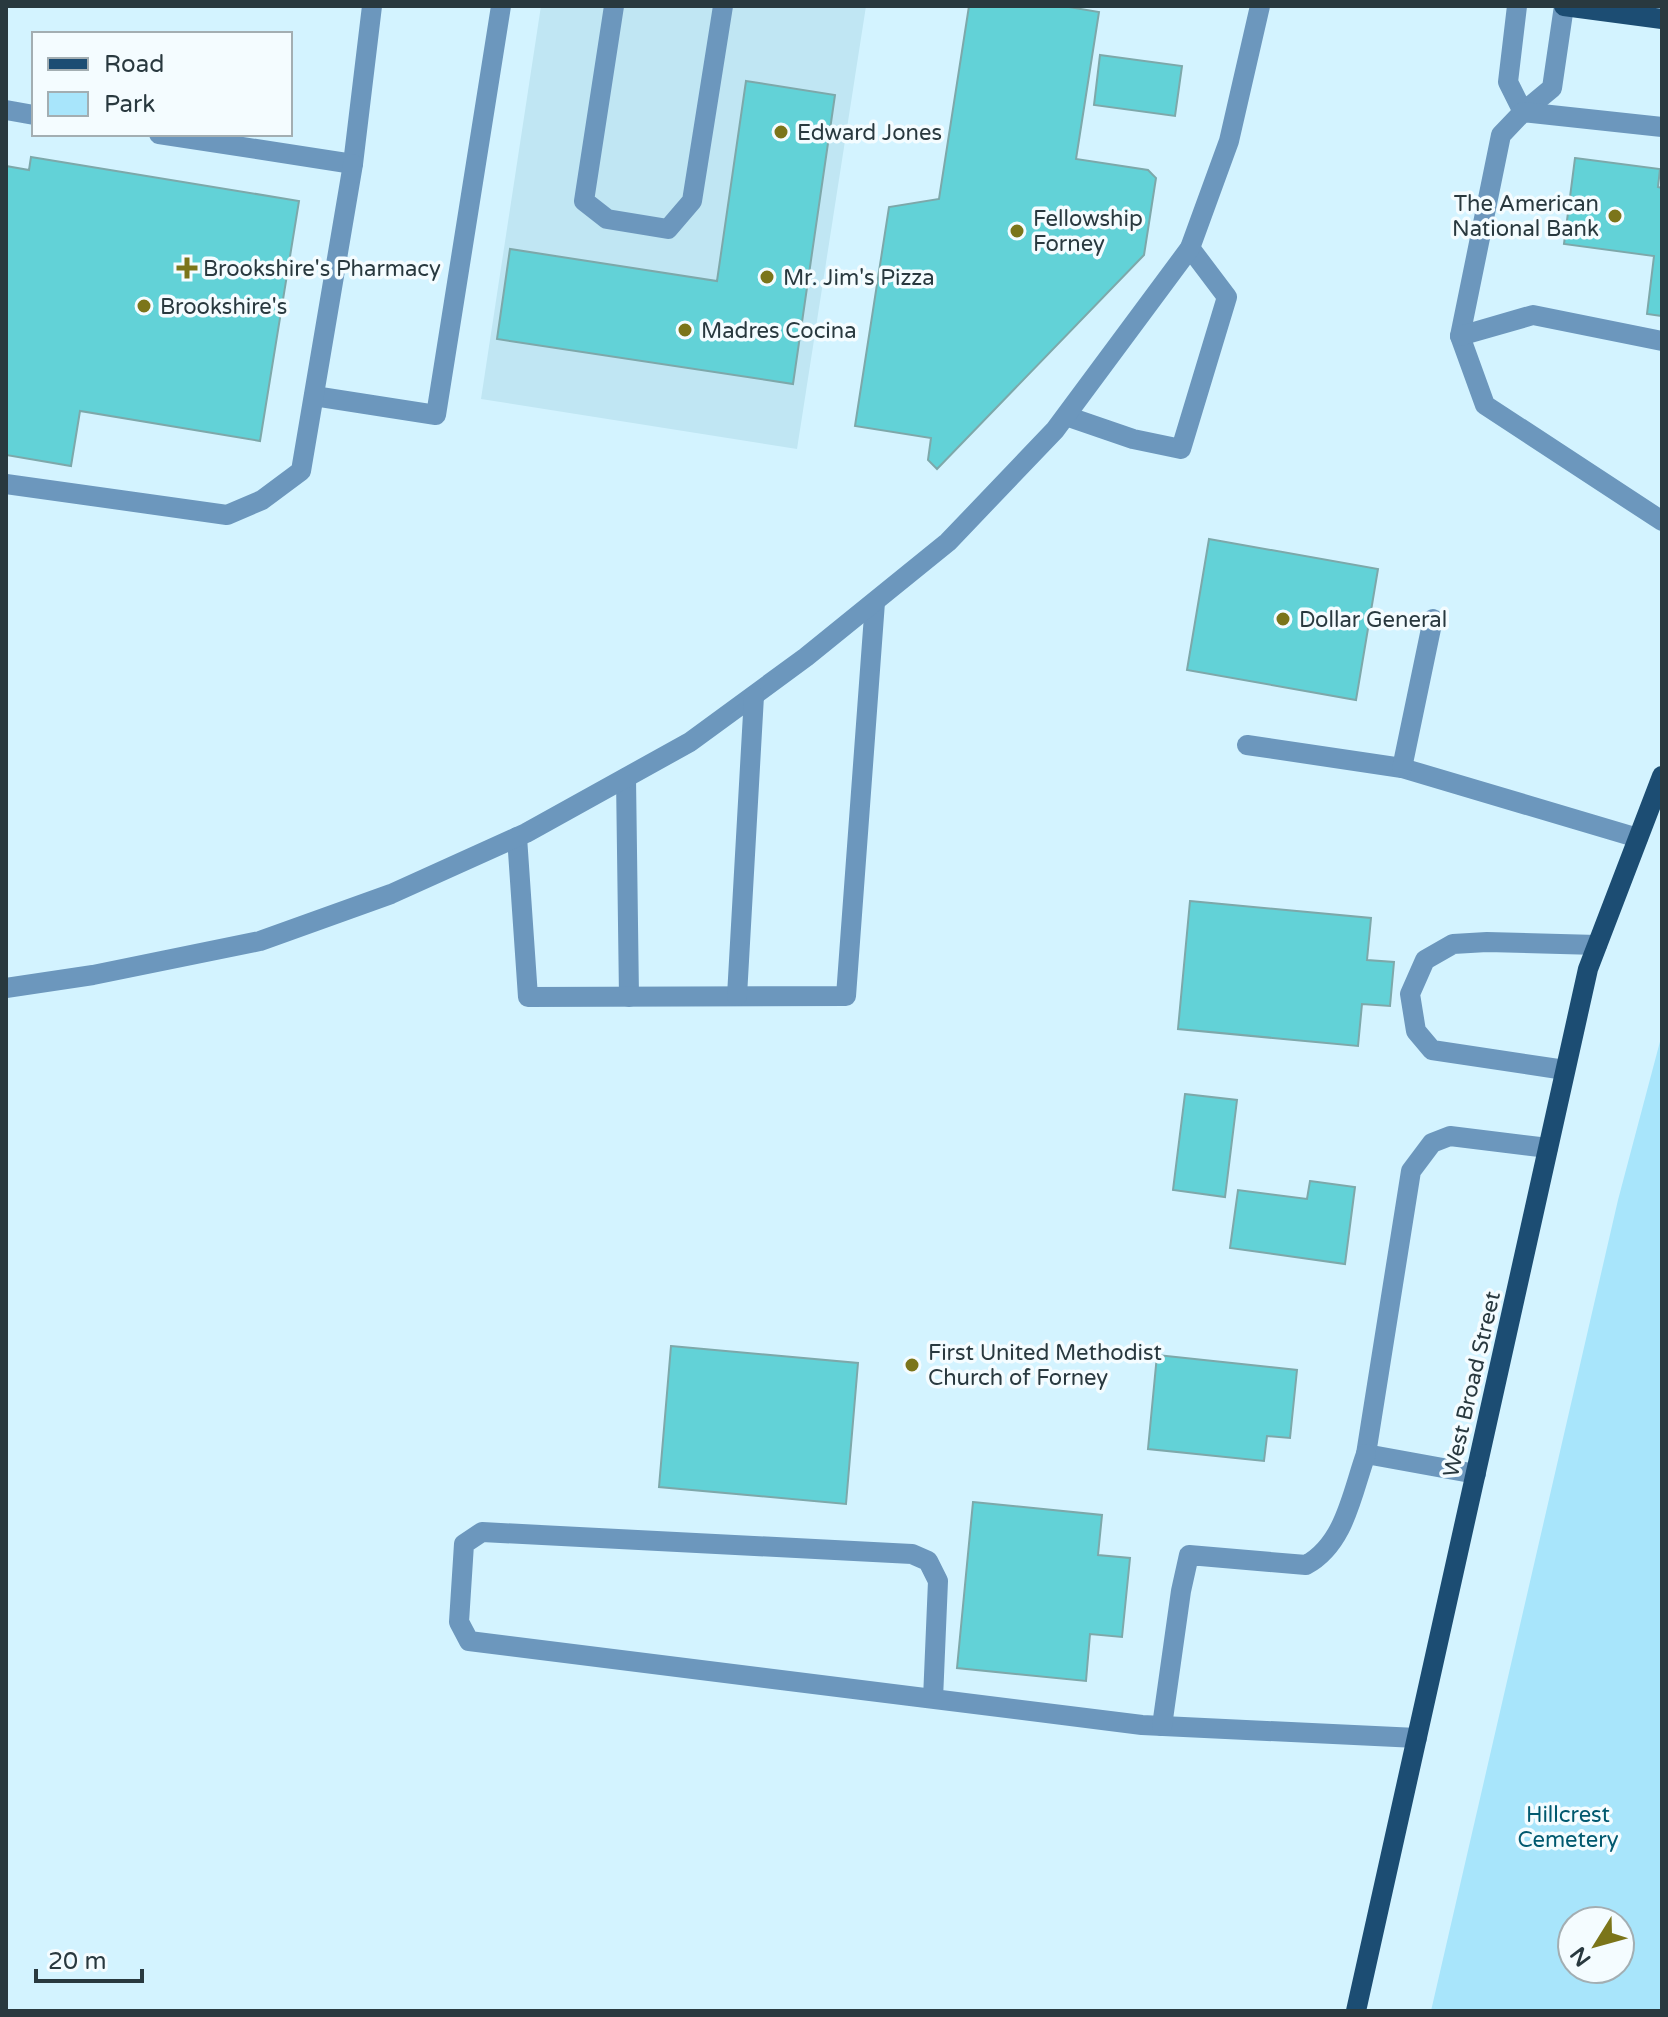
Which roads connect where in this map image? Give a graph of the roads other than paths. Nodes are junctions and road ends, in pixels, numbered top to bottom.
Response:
1 (372, 6) edge
2 (501, 6) edge
3 (614, 6) edge
4 (723, 6) edge
5 (1260, 6) edge
6 (1517, 6) edge
7 (1564, 6) edge
8 (1662, 19) edge
9 (6, 110) edge
10 (1523, 112) junction
11 (32, 115) edge
12 (1662, 127) edge
13 (172, 136) edge
14 (353, 164) junction
15 (1190, 248) junction
16 (1460, 336) junction
17 (1662, 341) edge
18 (314, 396) junction
19 (1066, 416) junction
20 (6, 484) edge
21 (1662, 521) edge
22 (875, 602) junction
23 (1433, 619) dead end
24 (754, 696) junction
25 (1247, 745) dead end
26 (1402, 768) junction
27 (1662, 776) edge
28 (626, 778) junction
29 (517, 837) junction
30 (1638, 838) junction
31 (1597, 945) junction
32 (6, 988) edge
33 (737, 996) junction
34 (629, 997) junction
35 (1565, 1070) junction
36 (1548, 1148) junction
37 (1366, 1454) junction
38 (1476, 1474) junction
39 (933, 1699) junction
40 (1162, 1726) junction
41 (1417, 1738) junction
42 (1356, 2011) edge

1 - 14 lane
2 - 18 lane
3 - 4 lane
5 - 15 lane
6 - 10 lane
7 - 8 main road
7 - 10 lane
9 - 11 lane
10 - 12 lane
10 - 16 lane
13 - 14 lane
14 - 18 lane
15 - 19 lane
15 - 19 lane
16 - 17 lane
16 - 21 lane
18 - 20 lane
19 - 22 lane
22 - 24 lane
22 - 33 lane
23 - 26 lane
24 - 28 lane
24 - 33 lane
25 - 26 lane
26 - 30 lane
27 - 30 main road, West Broad Street
28 - 29 lane
28 - 34 lane
29 - 32 lane
29 - 34 lane
30 - 31 main road, West Broad Street
31 - 35 main road, West Broad Street
31 - 35 lane
33 - 34 lane
35 - 36 main road, West Broad Street
36 - 37 lane
36 - 38 main road, West Broad Street
37 - 38 lane
37 - 40 lane
38 - 41 main road, West Broad Street
39 - 39 lane
39 - 40 lane
40 - 41 lane
41 - 42 main road, West Broad Street

